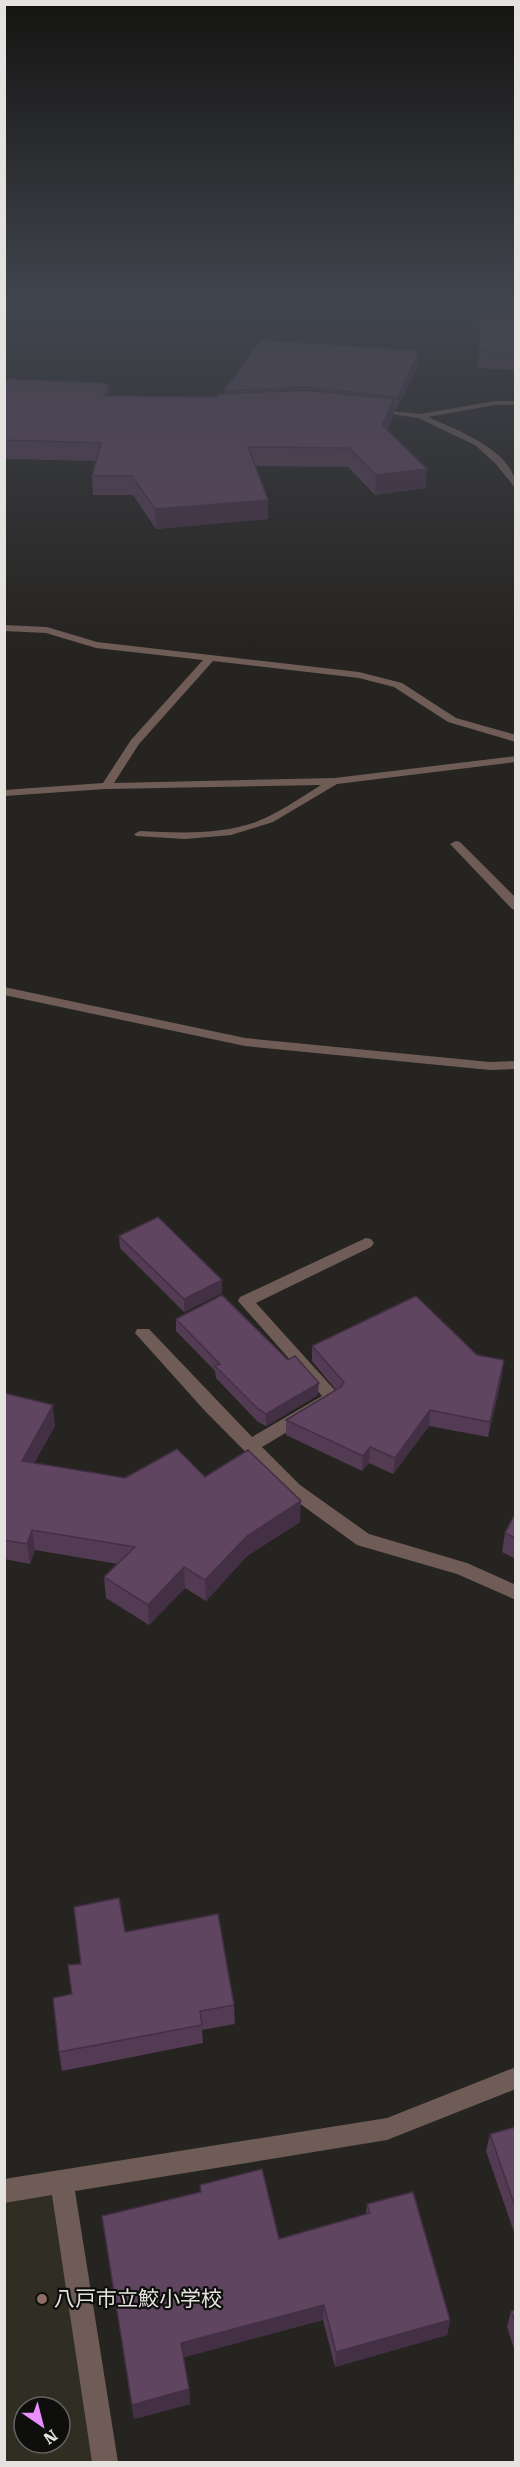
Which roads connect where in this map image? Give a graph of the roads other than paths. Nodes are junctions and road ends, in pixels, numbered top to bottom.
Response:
1 (420, 416) edge
2 (516, 487) edge
3 (4, 628) edge
4 (210, 659) junction
5 (516, 739) edge
6 (516, 759) edge
7 (335, 781) junction
8 (106, 786) junction
9 (4, 793) edge
10 (140, 834) dead end
11 (456, 844) dead end
12 (516, 906) edge
13 (4, 991) edge
14 (516, 1065) edge
15 (366, 1244) dead end
16 (143, 1333) dead end
17 (250, 1446) junction
18 (516, 1593) edge
19 (516, 2078) edge
20 (62, 2182) junction
21 (4, 2191) edge
22 (105, 2463) edge

1 - 2 street
3 - 4 street
4 - 5 street
4 - 8 street
6 - 7 street
7 - 8 street
7 - 10 street
8 - 9 street
11 - 12 street
13 - 14 street
15 - 17 street
16 - 17 street
17 - 18 street
19 - 20 street
20 - 21 street
20 - 22 street

